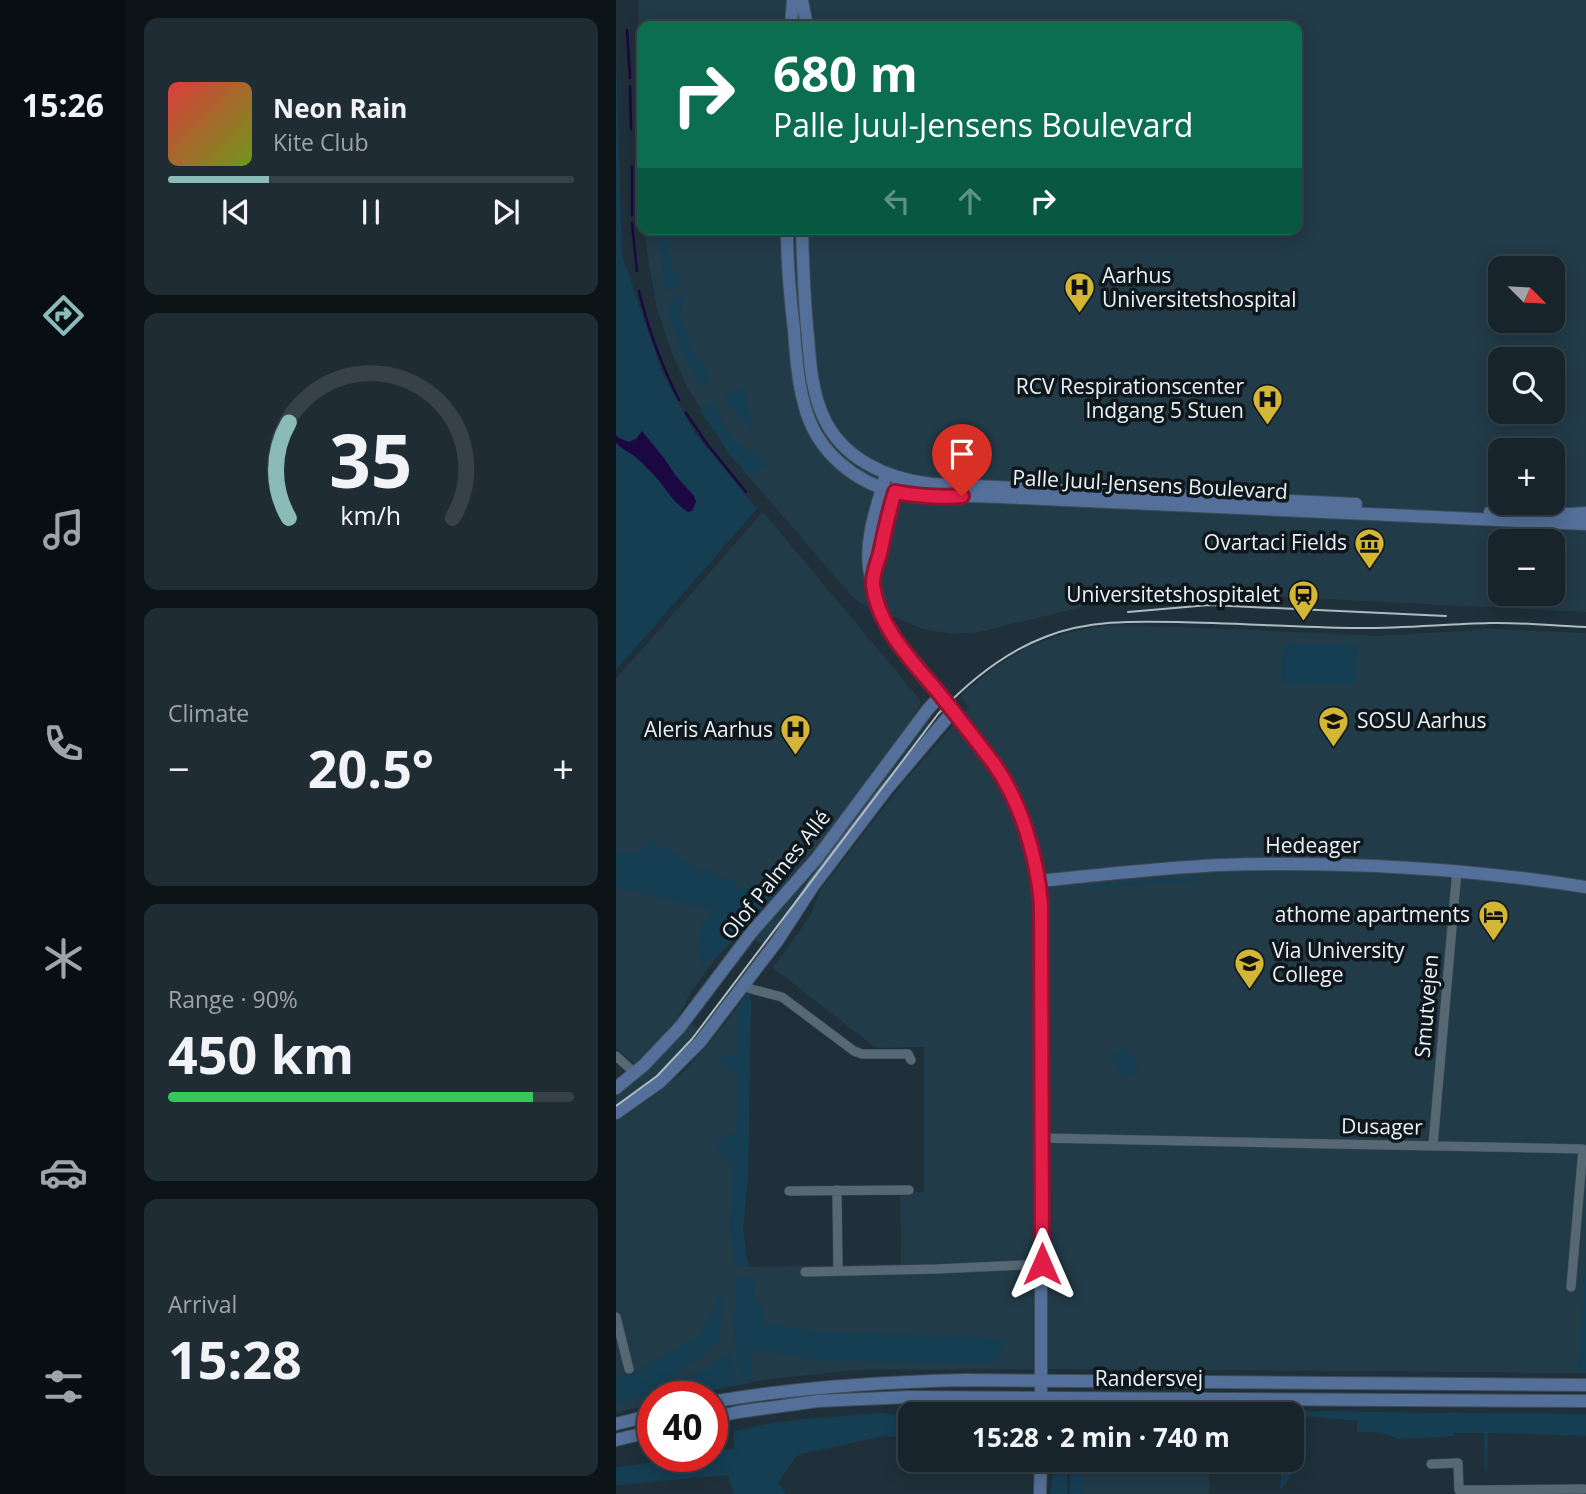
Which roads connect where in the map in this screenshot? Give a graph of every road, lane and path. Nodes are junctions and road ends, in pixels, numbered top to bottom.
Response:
1 (793, 0) edge
2 (802, 0) edge
3 (811, 0) edge
4 (791, 21) edge
5 (807, 21) edge
6 (809, 21) edge
7 (787, 235) edge
8 (802, 235) edge
9 (890, 485) junction
10 (1586, 513) edge
11 (1586, 524) edge
12 (873, 583) junction
13 (941, 695) junction
14 (953, 711) junction
15 (1457, 870) junction
16 (1039, 881) junction
17 (1586, 887) edge
18 (744, 985) junction
19 (616, 1056) edge
20 (911, 1060) dead end
21 (635, 1073) junction
22 (616, 1088) edge
23 (616, 1113) edge
24 (1042, 1138) junction
25 (1433, 1145) junction
26 (837, 1190) junction
27 (909, 1190) dead end
28 (789, 1191) dead end
29 (1042, 1264) junction
30 (838, 1271) junction
31 (805, 1272) dead end
32 (1571, 1287) dead end
33 (616, 1317) edge
34 (629, 1369) dead end
35 (1042, 1380) junction
36 (1586, 1385) edge
37 (1041, 1397) junction
38 (728, 1400) edge
39 (1586, 1401) edge
40 (1041, 1402) edge
41 (728, 1414) edge
42 (637, 1419) edge
43 (616, 1424) edge
44 (637, 1435) edge
45 (616, 1440) edge
46 (1431, 1464) dead end
47 (1041, 1472) edge
48 (1584, 1489) edge
49 (1458, 1492) edge
50 (1483, 1492) edge
51 (1040, 1494) edge

1 - 4 street
2 - 5 street
3 - 6 street
7 - 9 street, Palle Juul-Jensens Boulevard
8 - 9 street, Palle Juul-Jensens Boulevard
9 - 10 street, Palle Juul-Jensens Boulevard
9 - 11 street, Palle Juul-Jensens Boulevard
9 - 12 street
9 - 12 street
12 - 13 street
13 - 14 street
13 - 21 street, Olof Palmes Allé
14 - 16 street
14 - 18 street, Olof Palmes Allé
15 - 16 street, Hedeager
15 - 17 street, Hedeager
15 - 25 street, Smutvejen
16 - 24 street
18 - 20 street
18 - 23 street, Olof Palmes Allé
19 - 21 street
21 - 22 street, Olof Palmes Allé
24 - 25 street, Dusager
24 - 29 street
25 - 32 street, Dusager
26 - 27 street
26 - 28 street
26 - 30 street
29 - 30 street
29 - 35 street
30 - 31 street
33 - 34 street
35 - 36 street, Randersvej
35 - 37 street
35 - 38 street, Randersvej
37 - 39 street, Randersvej
37 - 40 street
37 - 41 street, Randersvej
42 - 43 street
44 - 45 street
46 - 49 street
47 - 51 street
48 - 50 street
49 - 50 street

